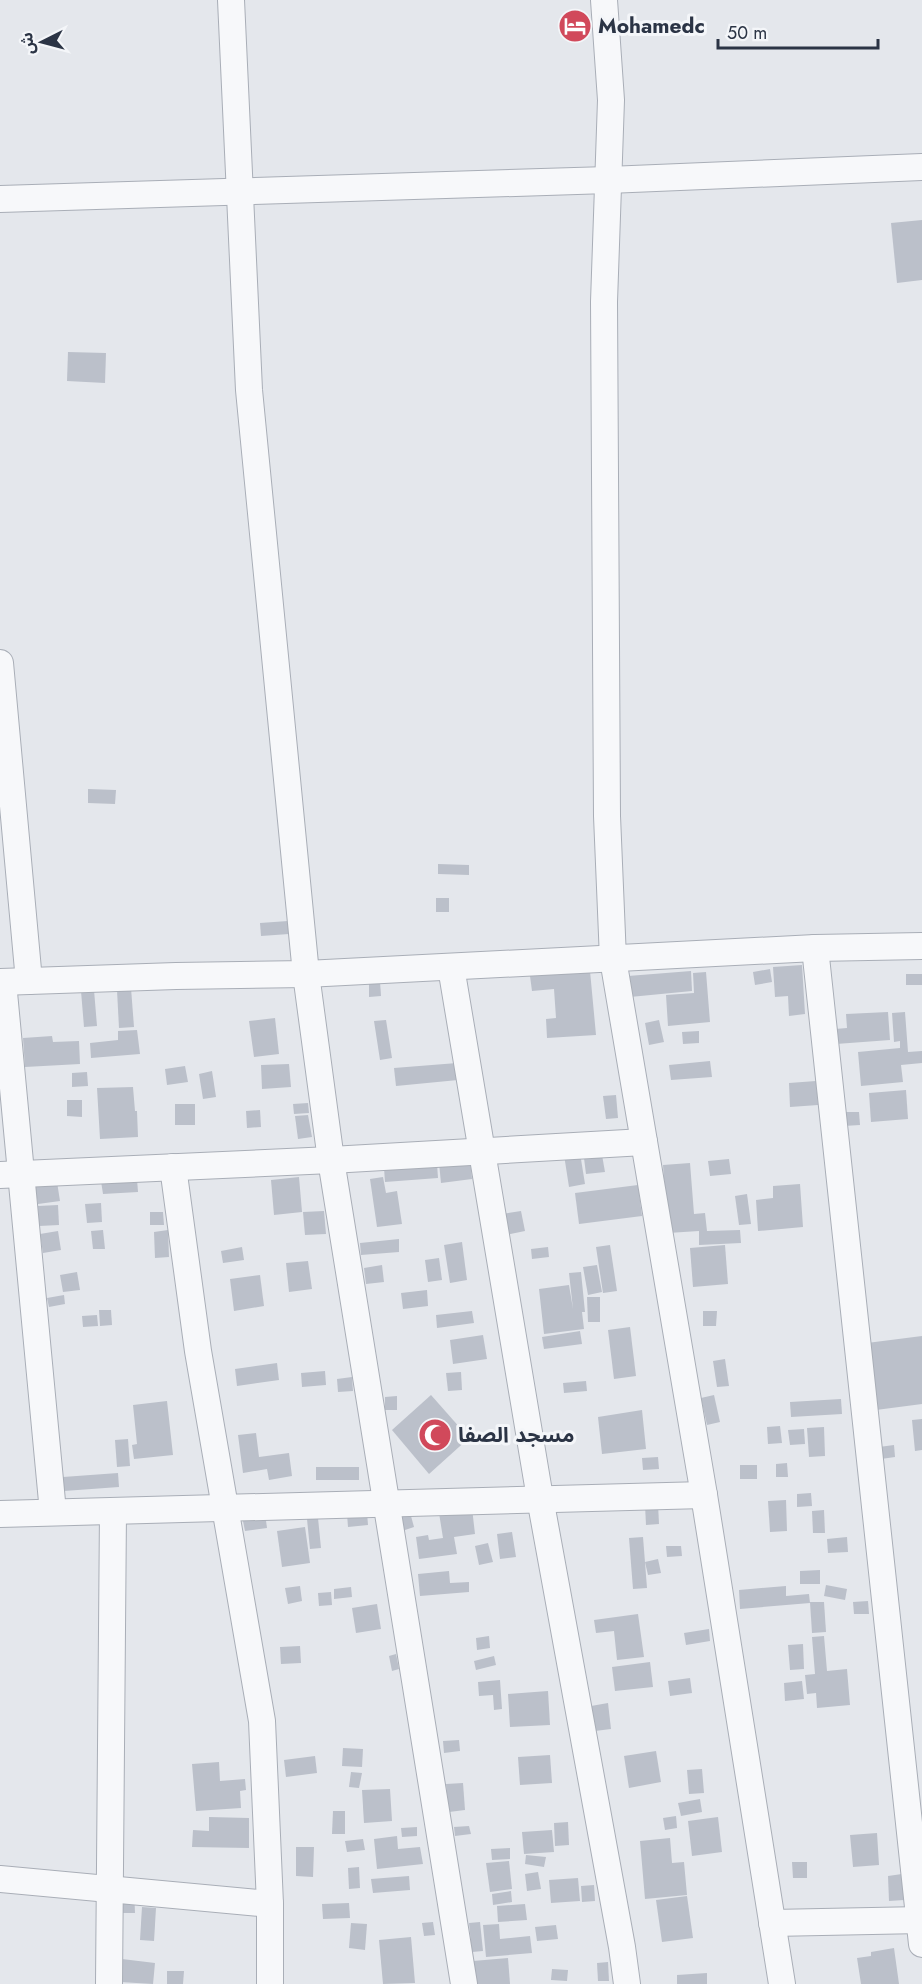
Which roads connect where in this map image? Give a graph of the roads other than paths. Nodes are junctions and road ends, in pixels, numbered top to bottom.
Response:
1 (231, 0) edge
2 (604, 0) edge
3 (922, 166) edge
4 (608, 180) junction
5 (239, 192) junction
6 (0, 199) edge
7 (0, 663) edge
8 (922, 946) edge
9 (815, 948) junction
10 (613, 958) junction
11 (451, 967) junction
12 (306, 974) junction
13 (29, 981) junction
14 (1, 982) edge
15 (644, 1142) junction
16 (481, 1151) junction
17 (331, 1160) junction
18 (173, 1167) junction
19 (10, 1174) edge
20 (704, 1495) junction
21 (540, 1498) junction
22 (385, 1503) junction
23 (224, 1506) junction
24 (113, 1511) junction
25 (53, 1512) junction
26 (0, 1514) edge
27 (0, 1879) edge
28 (111, 1888) junction
29 (270, 1904) junction
30 (772, 1923) junction
31 (921, 1928) edge
32 (109, 1984) edge
33 (270, 1984) edge
34 (464, 1984) edge
35 (627, 1984) edge
36 (782, 1984) edge

1 - 5 street
2 - 4 street
3 - 4 street
4 - 5 street
4 - 10 street
5 - 6 street
5 - 12 street
7 - 13 street
8 - 9 street
9 - 10 street
9 - 31 street
10 - 11 street
10 - 15 street
11 - 12 street
11 - 16 street
12 - 13 street
12 - 17 street
13 - 14 street
14 - 19 street
15 - 16 street
15 - 20 street
16 - 17 street
16 - 21 street
17 - 18 street
17 - 22 street
18 - 19 street
18 - 23 street
19 - 25 street
20 - 21 street
20 - 30 street
21 - 22 street
21 - 35 street
22 - 23 street
22 - 34 street
23 - 24 street
23 - 29 street
24 - 25 street
24 - 28 street
25 - 26 street
27 - 28 street
28 - 29 street
28 - 32 street
29 - 33 street
30 - 31 street
30 - 36 street

